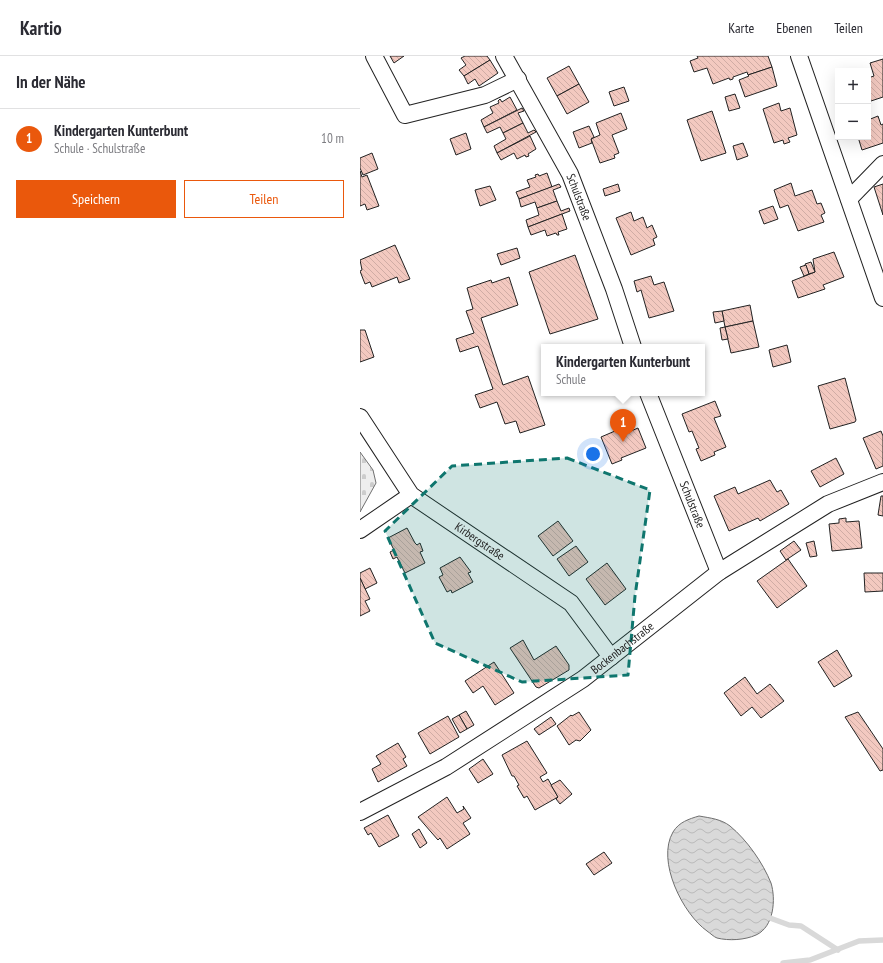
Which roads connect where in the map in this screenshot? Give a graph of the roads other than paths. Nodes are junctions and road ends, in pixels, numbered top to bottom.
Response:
1 (374, 56) edge
2 (504, 56) edge
3 (799, 56) edge
4 (518, 79) junction
5 (883, 164) edge
6 (849, 198) junction
7 (883, 298) edge
8 (632, 344) edge
9 (649, 396) edge
10 (360, 417) edge
11 (883, 482) edge
12 (410, 495) junction
13 (360, 530) edge
14 (719, 572) junction
15 (610, 657) junction
16 (360, 812) edge

1 - 4 street
2 - 4 street, Schulstraße
3 - 6 street
4 - 8 street, Schulstraße
5 - 6 street
6 - 7 street
9 - 14 street, Schulstraße
10 - 12 street, Kirbergstraße
11 - 14 street, Bockenbachstraße
12 - 13 street
12 - 15 street, Kirbergstraße
14 - 15 street, Bockenbachstraße
15 - 16 street, Bockenbachstraße

